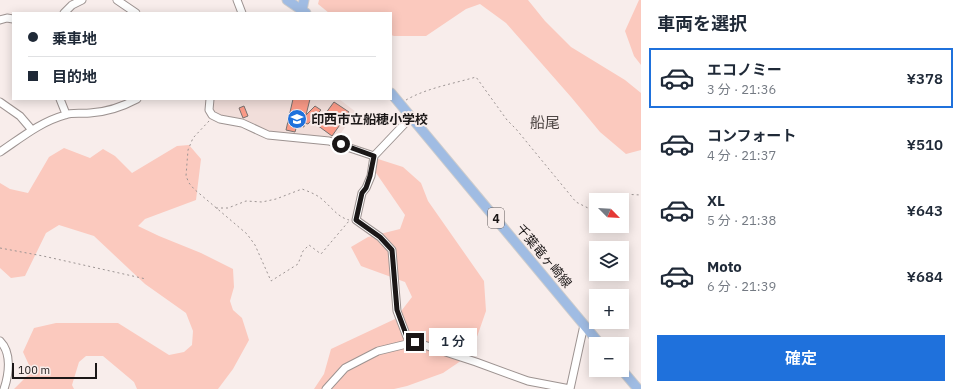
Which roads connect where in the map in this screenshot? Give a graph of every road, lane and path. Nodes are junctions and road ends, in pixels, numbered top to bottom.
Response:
1 (82, 0) edge
2 (117, 0) edge
3 (237, 0) edge
4 (287, 0) edge
5 (304, 0) edge
6 (65, 12) edge
7 (135, 12) edge
8 (242, 12) edge
9 (303, 12) edge
10 (12, 19) edge
11 (0, 20) edge
12 (392, 94) edge
13 (60, 100) edge
14 (135, 100) edge
15 (210, 100) edge
16 (0, 102) edge
17 (401, 103) junction
18 (66, 114) junction
19 (214, 116) junction
20 (412, 116) junction
21 (32, 130) junction
22 (0, 152) edge
23 (374, 156) junction
24 (629, 194) edge
25 (641, 195) edge
26 (216, 208) junction
27 (589, 208) edge
28 (0, 248) edge
29 (146, 279) dead end
30 (584, 325) junction
31 (594, 337) edge
32 (0, 340) edge
33 (415, 342) junction
34 (628, 377) edge
35 (4, 389) edge
36 (326, 389) edge
37 (570, 389) edge
38 (638, 389) edge

1 - 6 street
2 - 7 street
3 - 8 street
4 - 9 main road
5 - 9 main road
10 - 11 street
12 - 17 main road, 千葉竜ヶ崎線 / 4
13 - 18 street
14 - 18 street
15 - 19 street
16 - 21 street
17 - 20 main road, 千葉竜ヶ崎線 / 4
17 - 27 path
18 - 21 street
19 - 23 street
19 - 26 path
20 - 23 street
20 - 30 main road, 千葉竜ヶ崎線 / 4
21 - 22 street
23 - 33 street
24 - 25 path
26 - 26 path
28 - 29 path
30 - 31 main road, 千葉竜ヶ崎線 / 4
30 - 37 street
32 - 35 street
33 - 36 street
33 - 37 street
34 - 38 main road

